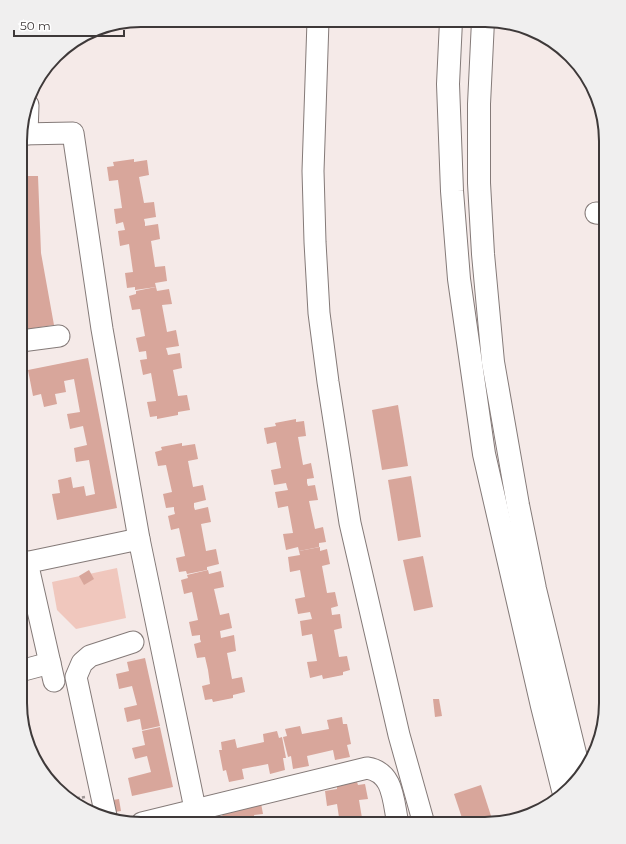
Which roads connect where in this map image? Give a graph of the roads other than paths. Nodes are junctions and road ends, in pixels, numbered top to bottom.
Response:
1 (318, 27) edge
2 (451, 27) edge
3 (483, 27) edge
4 (27, 134) edge
5 (59, 336) dead end
6 (27, 340) edge
7 (140, 540) junction
8 (27, 562) edge
9 (27, 575) edge
10 (133, 642) dead end
11 (27, 671) edge
12 (579, 768) edge
13 (562, 787) edge
14 (105, 810) edge
15 (197, 816) edge
16 (396, 817) edge
17 (422, 817) edge

1 - 17 street
2 - 13 main road
3 - 12 main road
4 - 7 street
5 - 6 street
7 - 8 street
7 - 15 street
9 - 11 street
10 - 14 street
15 - 16 street

